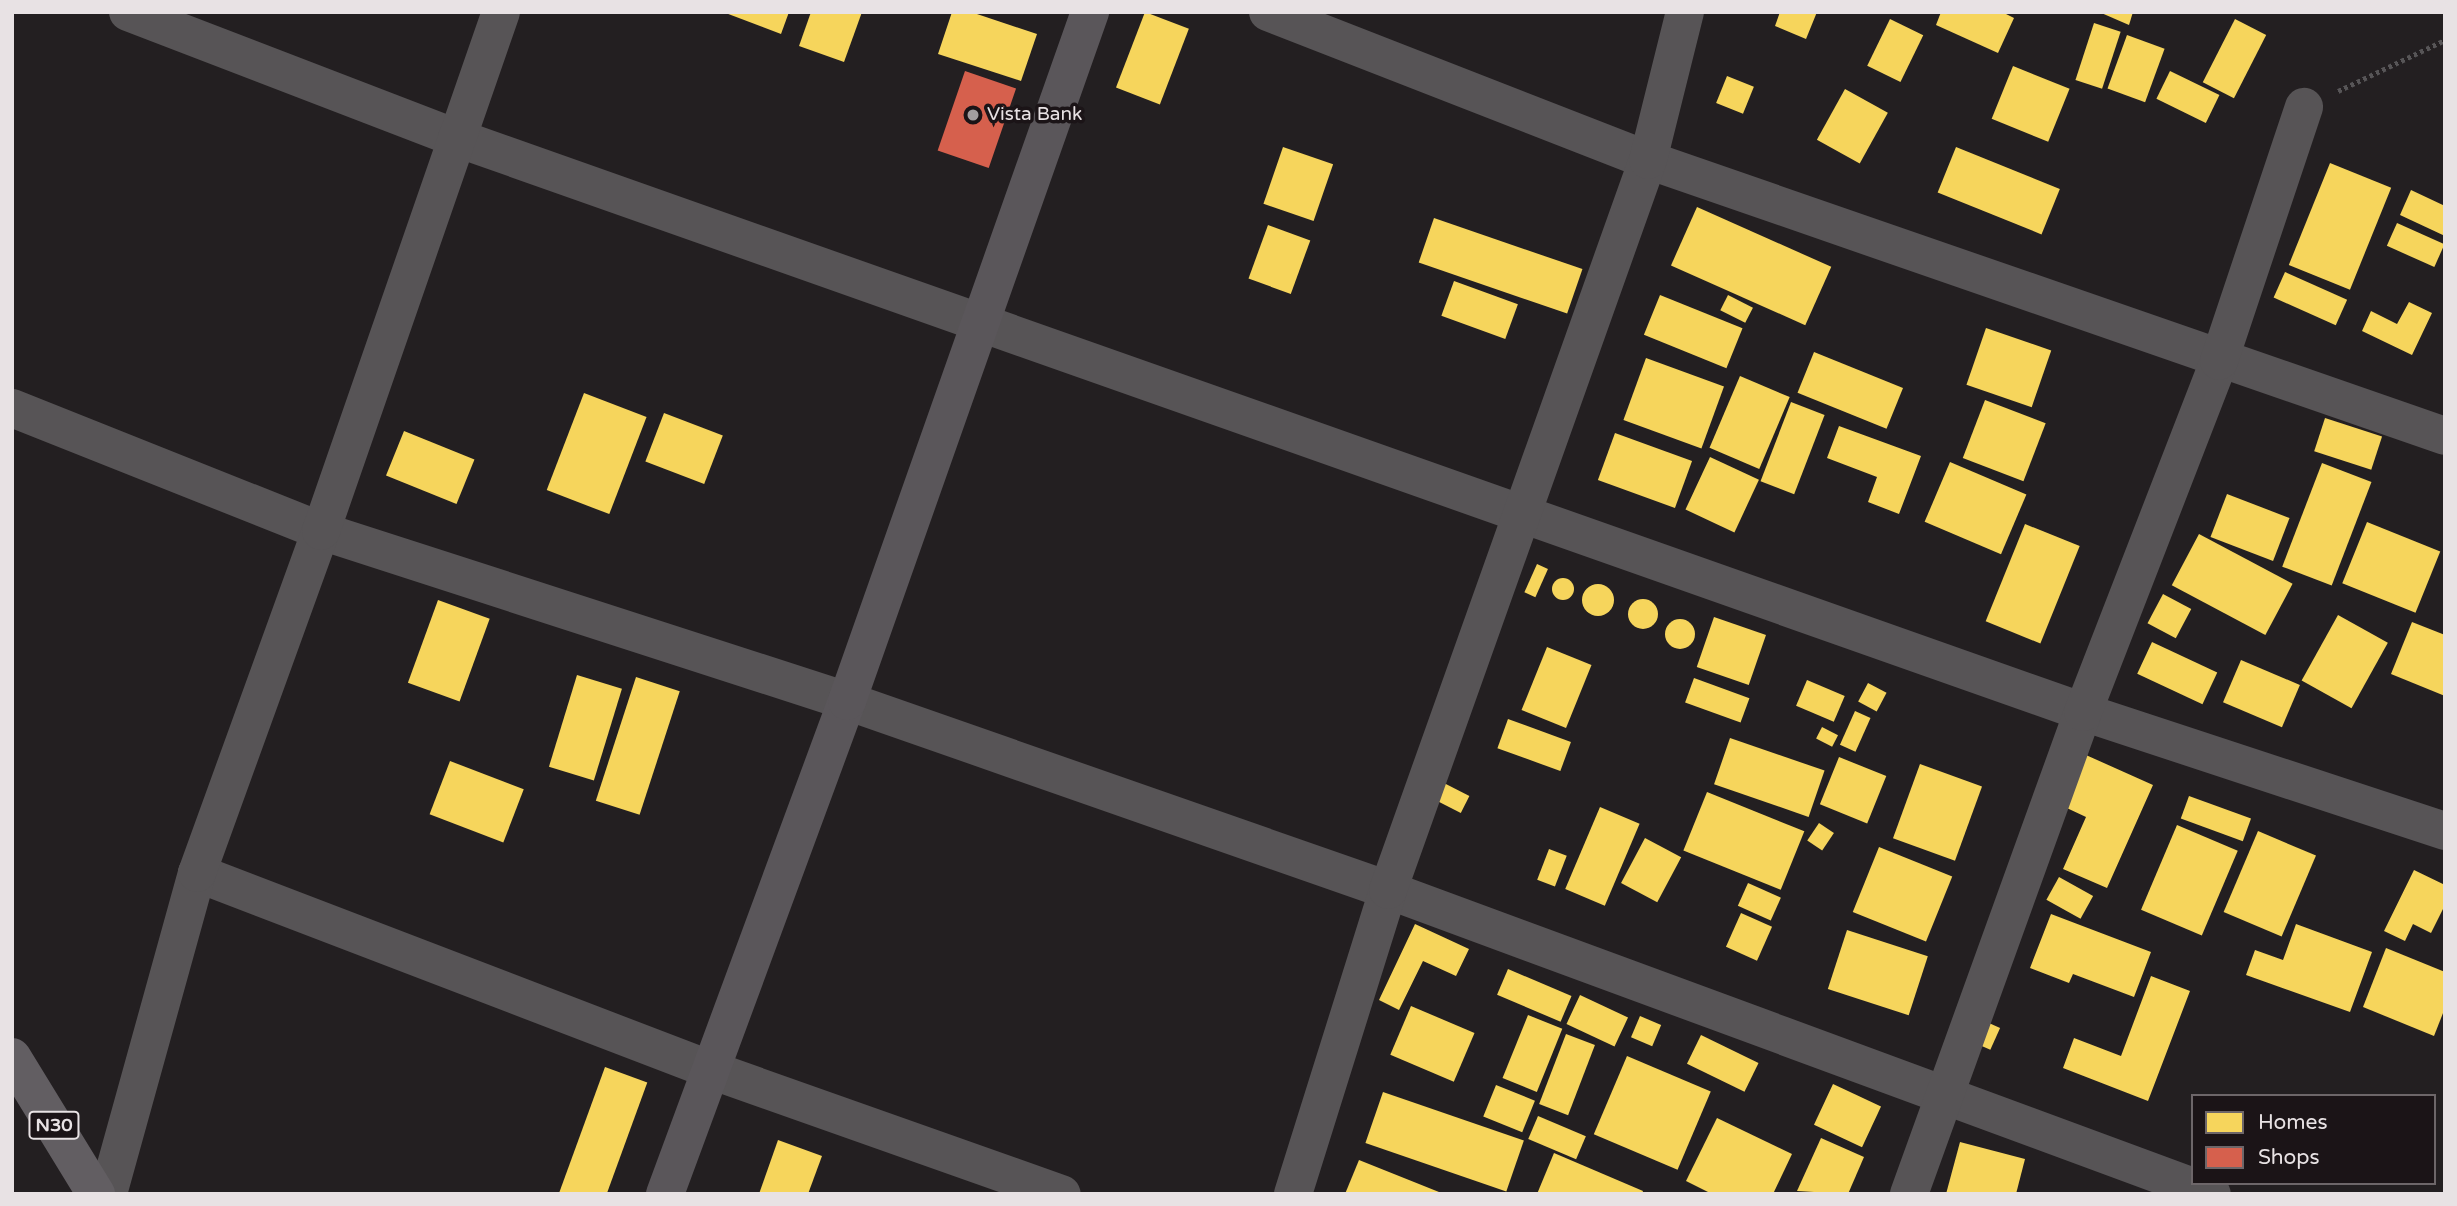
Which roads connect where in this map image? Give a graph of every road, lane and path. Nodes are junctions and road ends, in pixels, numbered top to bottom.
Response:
1 (128, 12) edge
2 (501, 12) edge
3 (1090, 12) edge
4 (1268, 12) edge
5 (1685, 12) edge
6 (2445, 40) edge
7 (2304, 107) joint
8 (457, 138) junction
9 (1648, 160) junction
10 (981, 321) junction
11 (2219, 360) junction
12 (12, 408) edge
13 (2445, 436) edge
14 (1521, 510) junction
15 (321, 531) junction
16 (847, 701) junction
17 (2083, 712) junction
18 (2445, 831) edge
19 (197, 873) junction
20 (1388, 890) junction
21 (12, 1057) edge
22 (711, 1070) junction
23 (1941, 1096) junction
24 (96, 1194) edge
25 (108, 1194) edge
26 (665, 1194) edge
27 (1062, 1194) edge
28 (1293, 1194) edge
29 (1909, 1194) edge
30 (2212, 1194) edge

1 - 8 street
2 - 8 street
3 - 10 street
4 - 9 street
5 - 9 street
6 - 7 path
7 - 11 street
8 - 10 street
8 - 15 street
9 - 11 street
9 - 14 street
10 - 14 street
10 - 16 street
11 - 13 street
11 - 17 street
12 - 15 street
14 - 17 street
14 - 20 street
15 - 16 street
15 - 19 street
16 - 20 street
16 - 22 street
17 - 18 street
17 - 23 street
19 - 22 street
19 - 25 street
20 - 23 street
20 - 28 street
21 - 24 main road, N30
22 - 26 street
22 - 27 street
23 - 29 street
23 - 30 street

